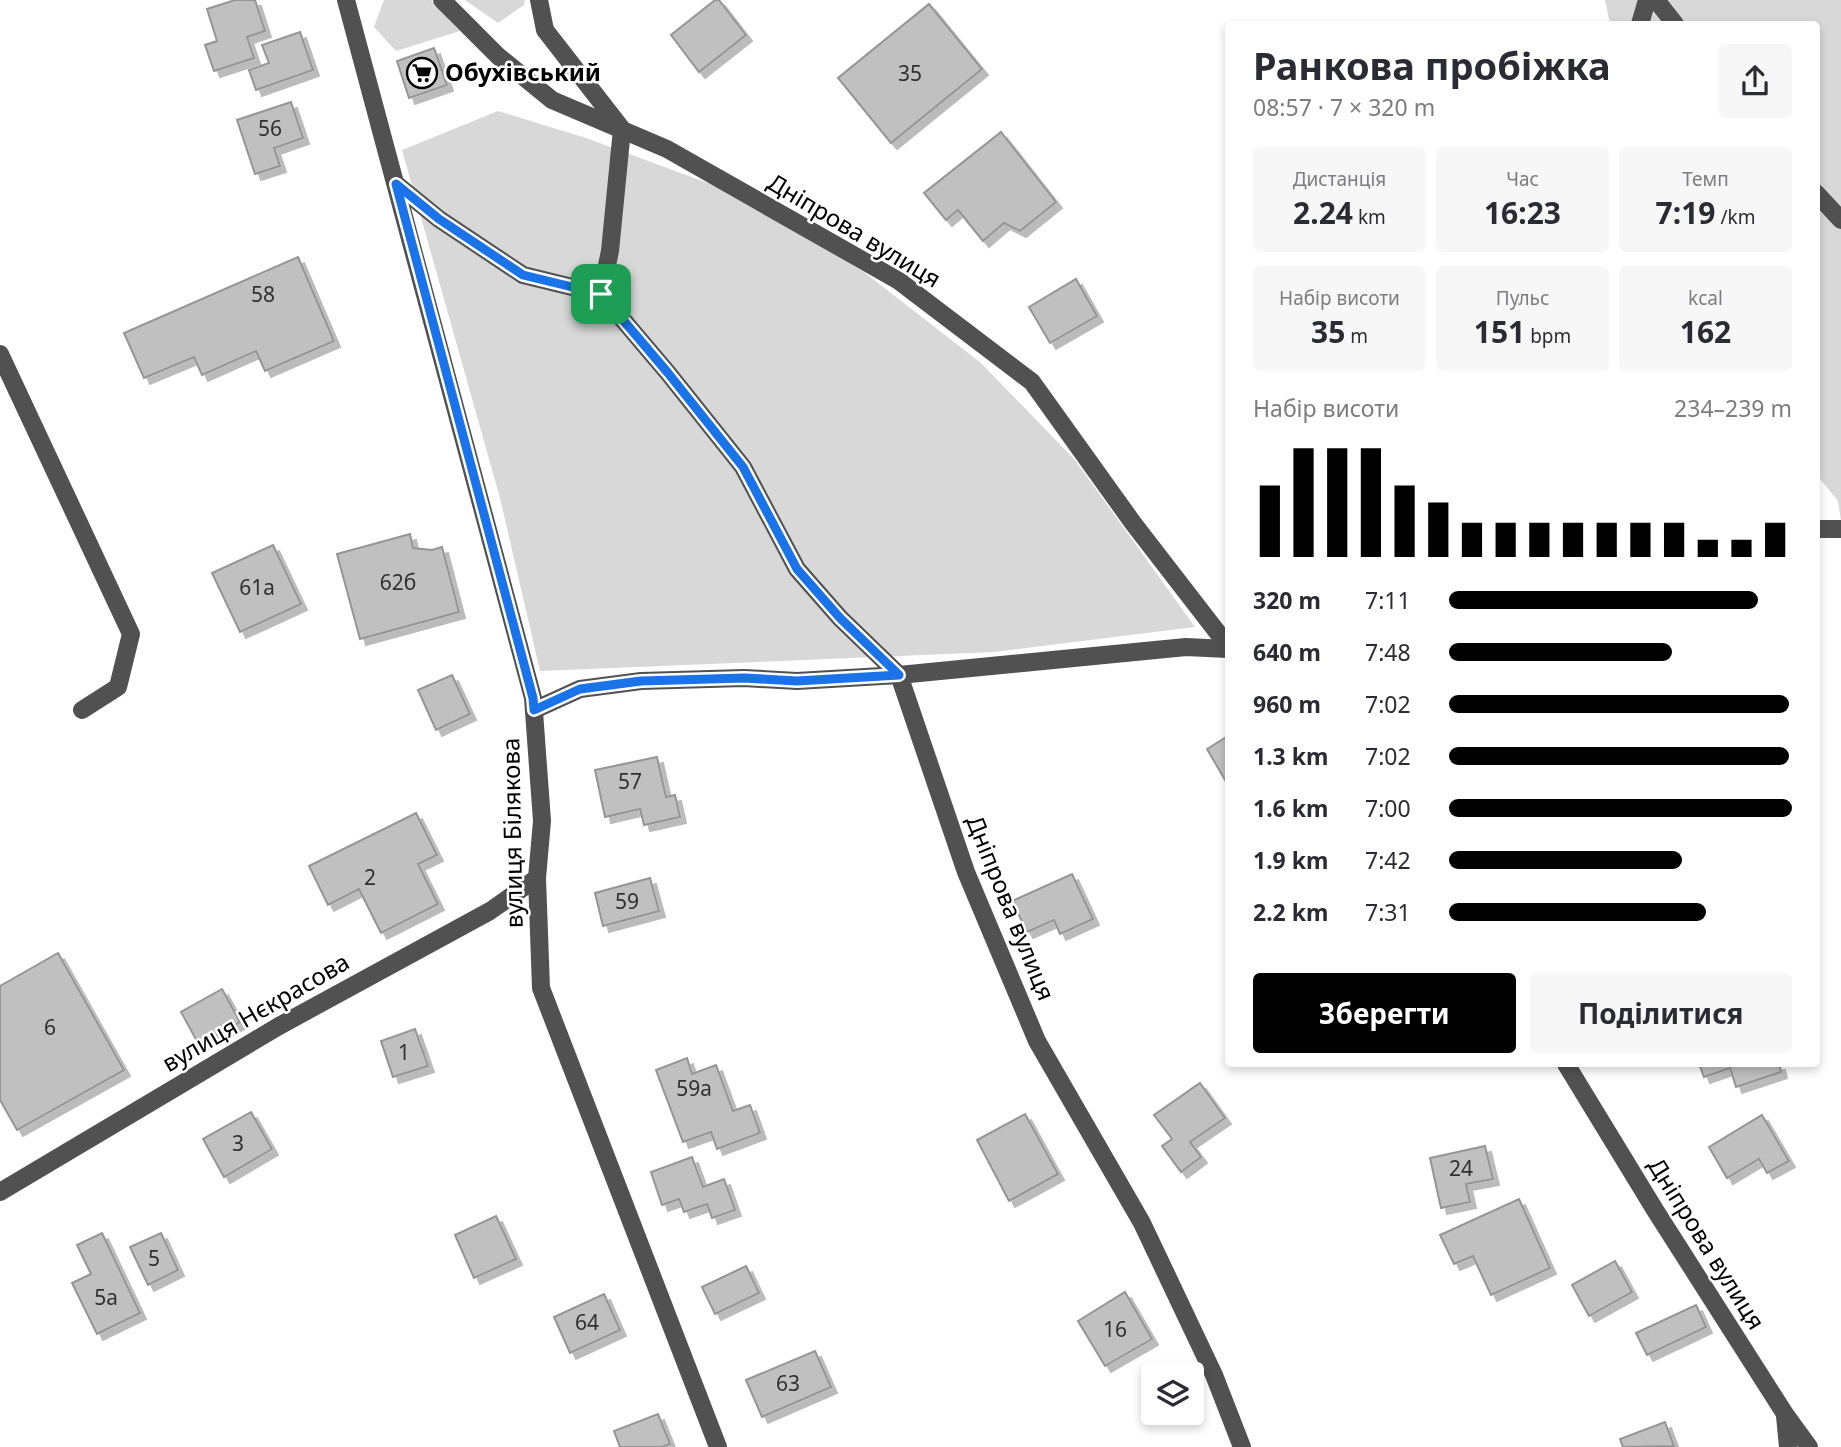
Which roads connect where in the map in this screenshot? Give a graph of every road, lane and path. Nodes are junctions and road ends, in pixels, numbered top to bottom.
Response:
1 (346, 0) edge
2 (442, 0) edge
3 (539, 0) edge
4 (1647, 0) edge
5 (1656, 0) edge
6 (1641, 21) edge
7 (1673, 21) edge
8 (622, 129) junction
9 (396, 184) junction
10 (1820, 197) edge
11 (1841, 220) edge
12 (601, 294) junction
13 (0, 354) edge
14 (1820, 529) edge
15 (1841, 529) edge
16 (1225, 644) edge
17 (1225, 648) edge
18 (899, 675) junction
19 (82, 710) dead end
20 (534, 710) junction
21 (537, 878) junction
22 (1568, 1067) edge
23 (0, 1192) edge
24 (1785, 1414) junction
25 (718, 1447) edge
26 (1242, 1447) edge
27 (1788, 1447) edge
28 (1810, 1447) edge

1 - 9 street, вулиця Білякова
2 - 8 street, Дніпрова вулиця
3 - 8 street
4 - 6 street
5 - 7 street
8 - 12 street
8 - 16 street, Дніпрова вулиця
9 - 12 street
9 - 20 street, вулиця Білякова
10 - 11 street
12 - 18 street
13 - 19 street
14 - 15 street
17 - 18 street, Дніпрова вулиця
18 - 20 street
18 - 26 street, Дніпрова вулиця
20 - 21 street, вулиця Білякова
21 - 23 street, вулиця Нєкрасова
21 - 25 street, вулиця Білякова
22 - 24 street, Дніпрова вулиця
24 - 27 street
24 - 28 street, Дніпрова вулиця

